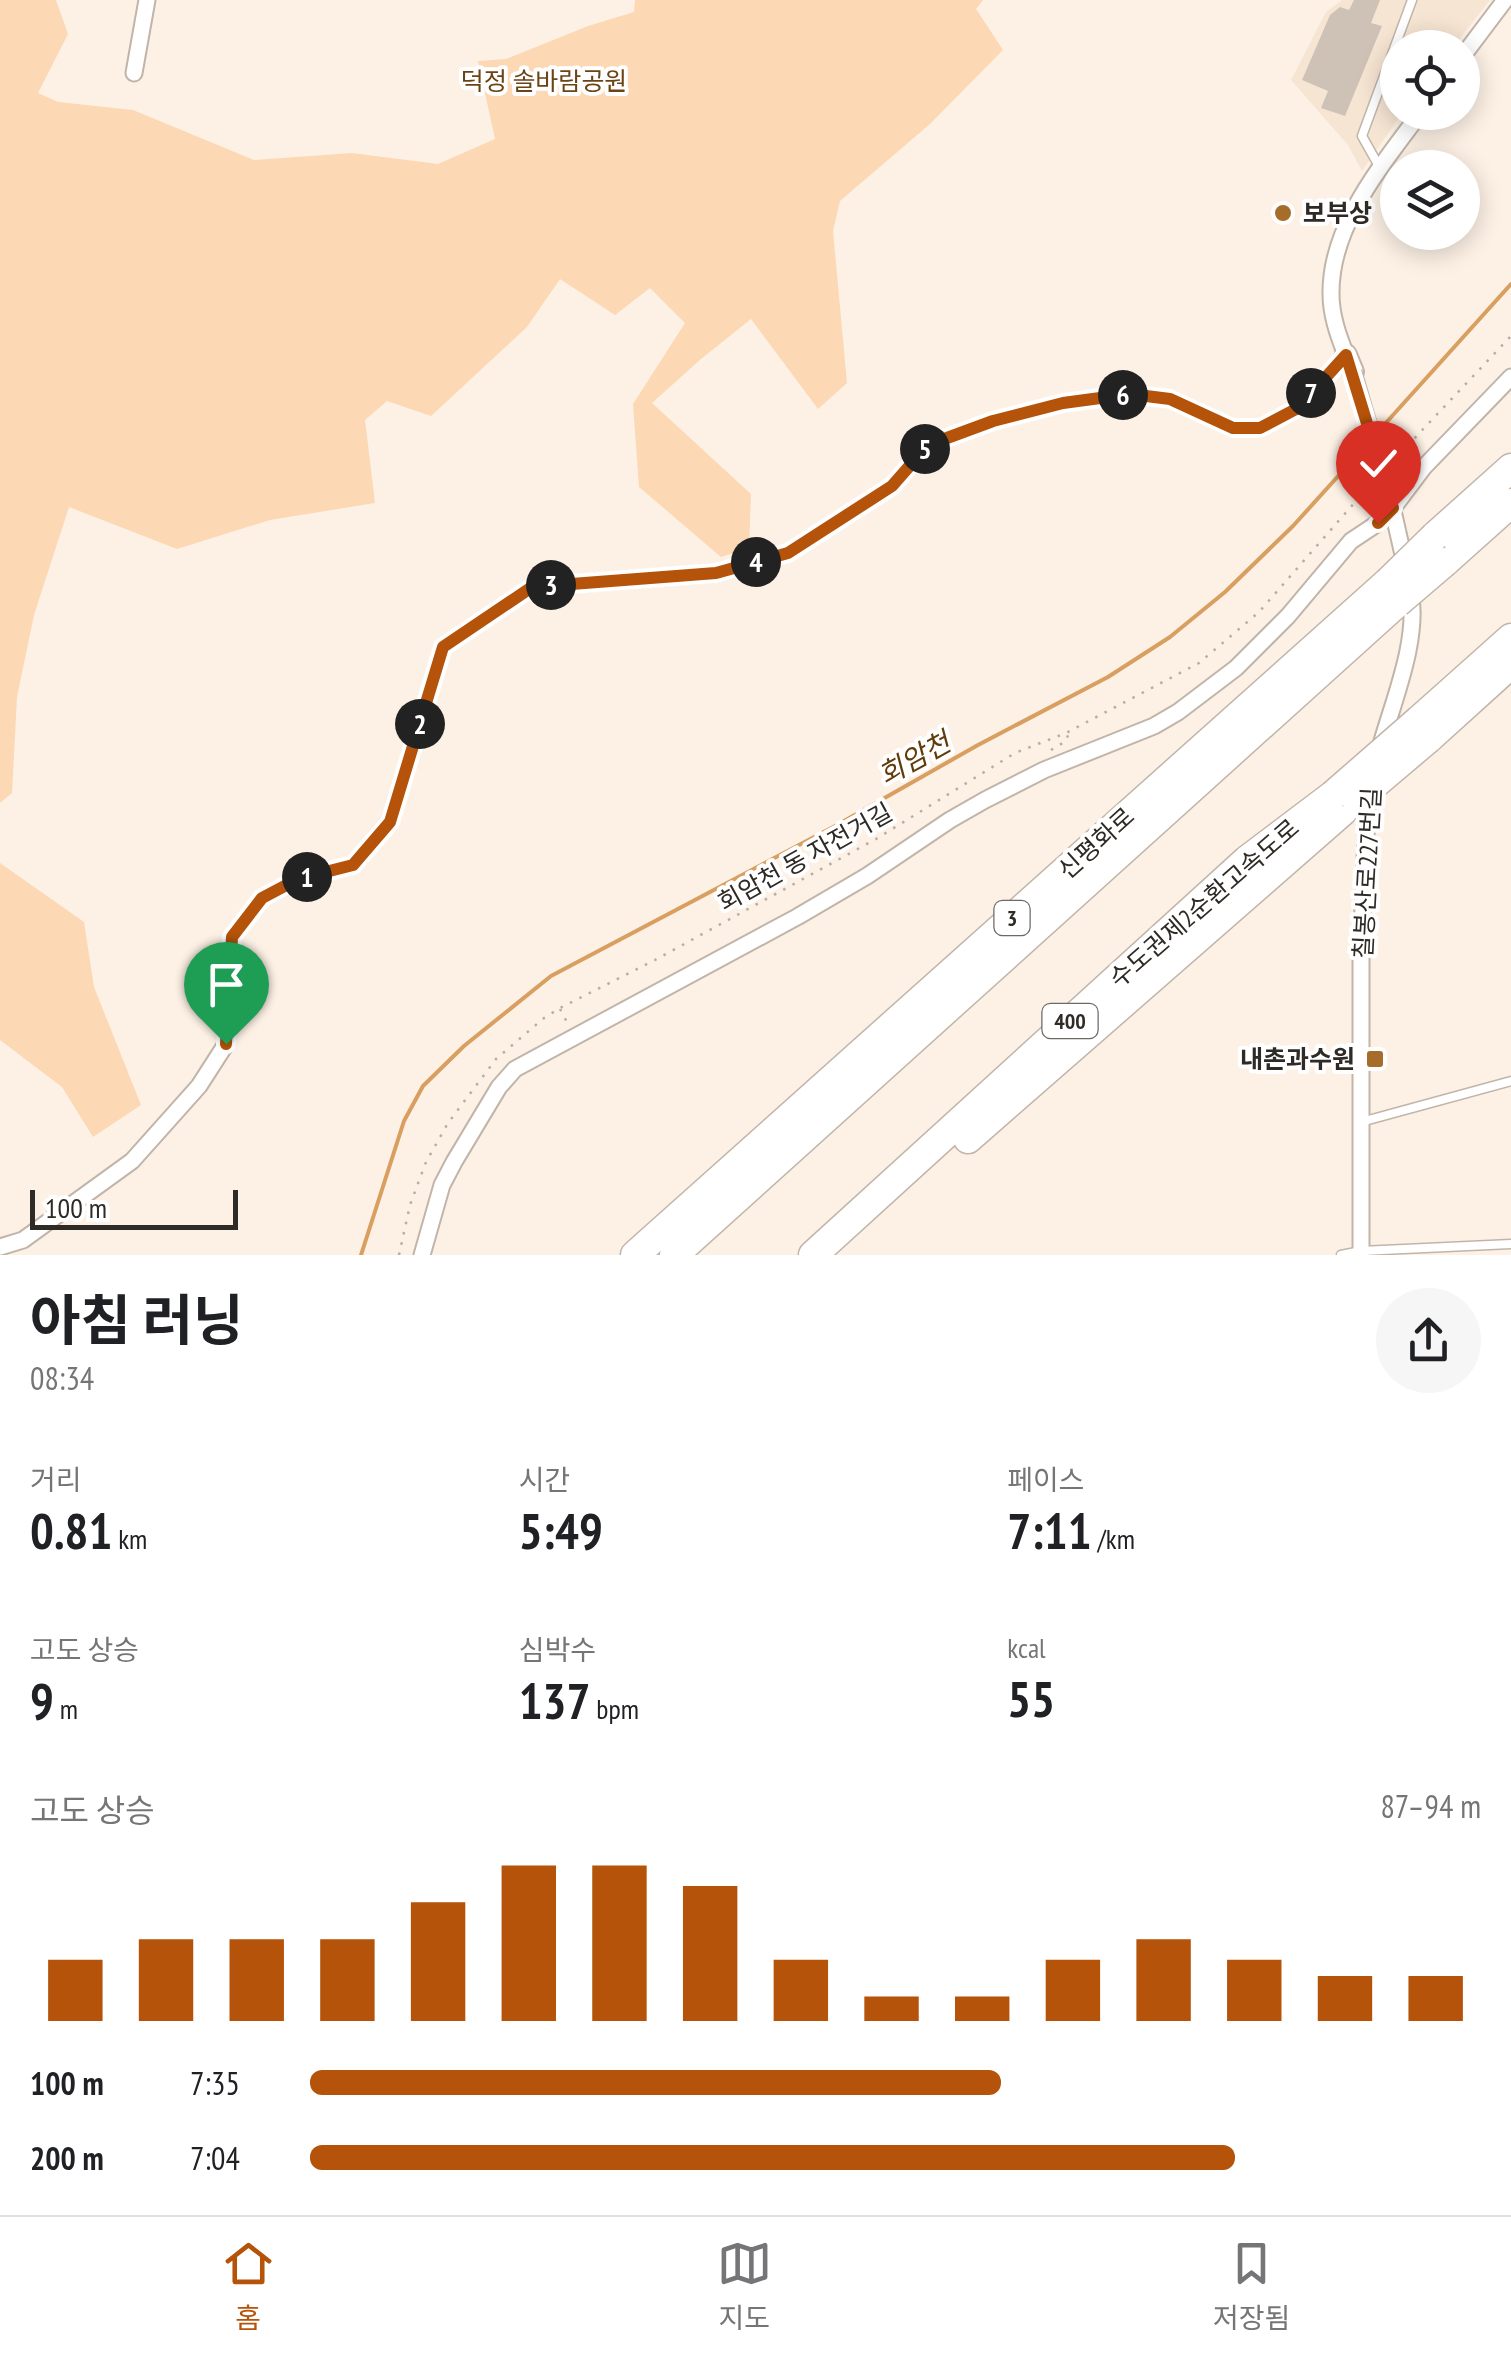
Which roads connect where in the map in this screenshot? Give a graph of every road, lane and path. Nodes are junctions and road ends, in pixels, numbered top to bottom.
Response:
1 (147, 0) edge
2 (1412, 0) edge
3 (1505, 0) edge
4 (1480, 33) edge
5 (134, 73) dead end
6 (1380, 168) joint
7 (1511, 336) edge
8 (1349, 363) junction
9 (1511, 378) edge
10 (1394, 459) dead end
11 (1511, 468) edge
12 (1368, 486) dead end
13 (1391, 503) junction
14 (1511, 503) edge
15 (1440, 549) junction
16 (1392, 592) junction
17 (1511, 638) edge
18 (1511, 664) edge
19 (1423, 730) junction
20 (1338, 803) junction
21 (560, 1008) junction
22 (574, 1036) junction
23 (1511, 1082) edge
24 (1361, 1122) junction
25 (1511, 1244) edge
26 (0, 1248) edge
27 (1361, 1253) edge
28 (399, 1255) edge
29 (422, 1255) edge
30 (635, 1255) edge
31 (674, 1255) edge
32 (813, 1255) edge
33 (841, 1255) edge
34 (1341, 1255) edge

1 - 5 street
2 - 6 lane
3 - 4 street
6 - 8 street, 칠봉산로227번길
7 - 10 path
8 - 13 street, 칠봉산로227번길, bridge
8 - 26 street
9 - 13 street
11 - 15 highway, 신평화로 / 3
12 - 21 path, 회암천 동 자전거길
13 - 22 street
13 - 24 street, 칠봉산로227번길
14 - 15 highway, 신평화로 / 3
15 - 16 highway, 신평화로 / 3, bridge
16 - 30 highway, 신평화로 / 3
16 - 31 highway, 신평화로 / 3
17 - 19 highway, 수도권제2순환고속도로 / 400
18 - 19 highway, 수도권제2순환고속도로 / 400
19 - 20 highway, 수도권제2순환고속도로 / 400, bridge
20 - 32 highway, 수도권제2순환고속도로 / 400
20 - 33 highway, 수도권제2순환고속도로 / 400
21 - 22 path
21 - 28 path, 회암천 동 자전거길
22 - 29 street
23 - 24 lane
24 - 27 street, 칠봉산로227번길
25 - 27 lane
27 - 34 lane

